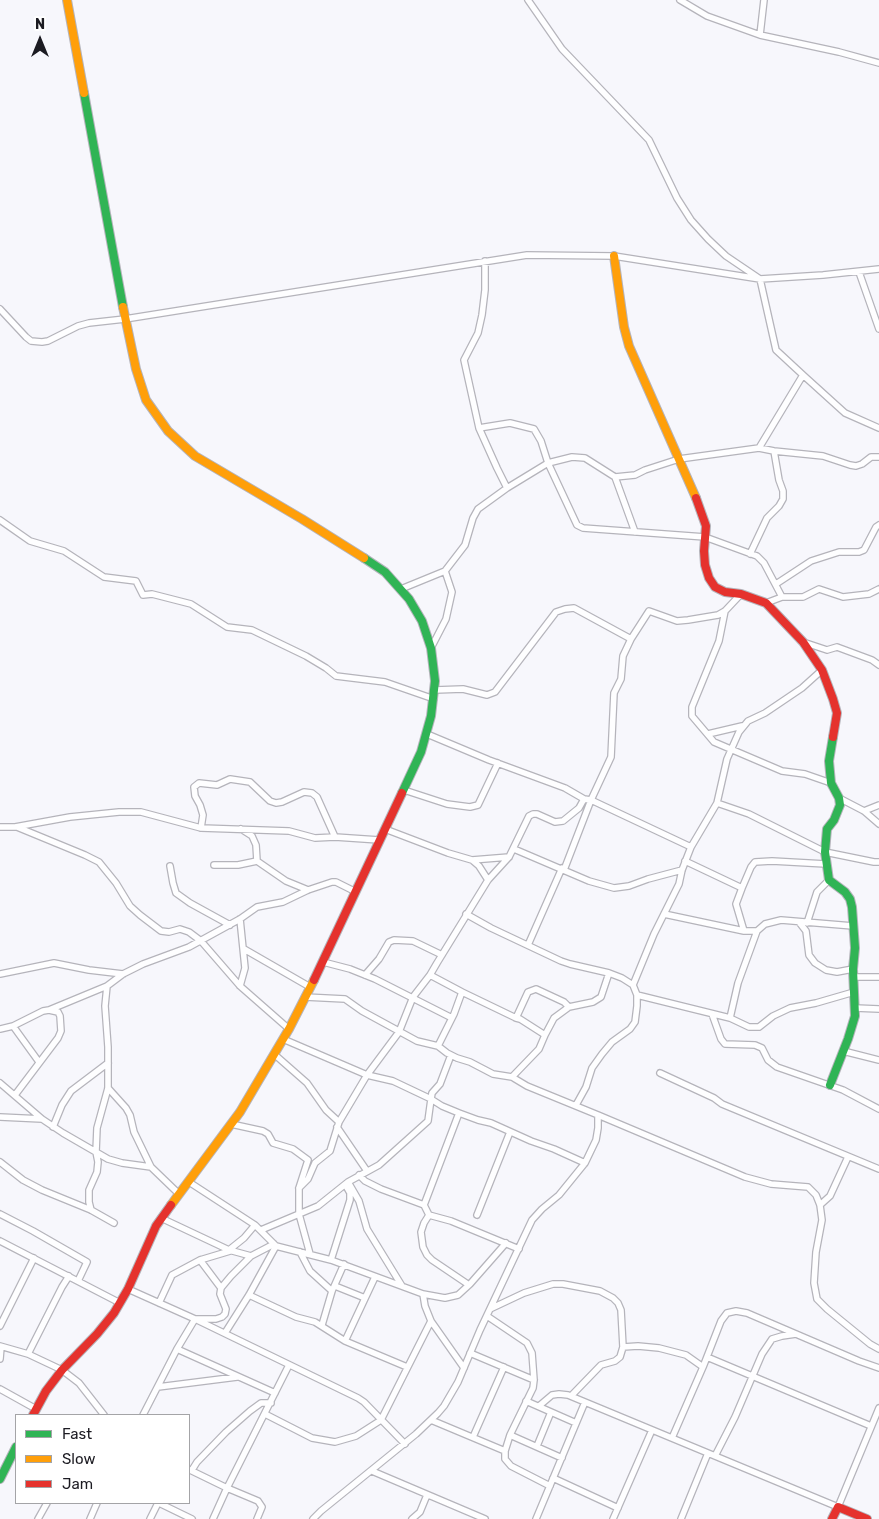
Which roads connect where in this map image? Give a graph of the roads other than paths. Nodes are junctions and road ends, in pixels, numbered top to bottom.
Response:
1 (67, 0) edge
2 (528, 0) edge
3 (680, 0) edge
4 (764, 0) edge
5 (760, 35) junction
6 (879, 63) edge
7 (614, 256) junction
8 (485, 261) junction
9 (879, 269) edge
10 (859, 272) junction
11 (760, 279) junction
12 (0, 309) edge
13 (125, 319) junction
14 (879, 329) edge
15 (803, 375) junction
16 (479, 428) junction
17 (879, 428) edge
18 (759, 448) junction
19 (774, 451) junction
20 (879, 457) edge
21 (679, 459) junction
22 (548, 463) junction
23 (615, 477) junction
24 (507, 488) junction
25 (0, 520) edge
26 (879, 525) edge
27 (635, 532) junction
28 (705, 537) junction
29 (750, 554) junction
30 (445, 571) junction
31 (776, 584) junction
32 (879, 588) edge
33 (401, 589) junction
34 (742, 594) junction
35 (782, 597) junction
36 (766, 603) junction
37 (725, 611) junction
38 (631, 639) junction
39 (803, 642) junction
40 (431, 648) junction
41 (879, 665) edge
42 (822, 670) junction
43 (435, 690) junction
44 (434, 699) junction
45 (742, 726) junction
46 (427, 734) junction
47 (708, 734) junction
48 (730, 750) junction
49 (498, 763) junction
50 (831, 783) junction
51 (404, 790) junction
52 (879, 796) edge
53 (839, 798) junction
54 (584, 799) junction
55 (591, 800) junction
56 (717, 803) junction
57 (879, 805) edge
58 (864, 811) junction
59 (879, 824) edge
60 (0, 827) edge
61 (15, 827) junction
62 (201, 828) junction
63 (241, 829) junction
64 (385, 829) junction
65 (335, 837) junction
66 (379, 840) junction
67 (691, 847) junction
68 (514, 848) junction
69 (825, 852) junction
70 (509, 857) junction
71 (472, 860) junction
72 (257, 861) junction
73 (685, 861) junction
74 (879, 862) edge
75 (826, 864) junction
76 (214, 865) dead end
77 (170, 866) dead end
78 (563, 869) junction
79 (682, 870) junction
80 (488, 880) junction
81 (829, 880) junction
82 (742, 888) junction
83 (308, 890) junction
84 (356, 892) junction
85 (466, 914) junction
86 (664, 914) junction
87 (240, 919) junction
88 (799, 922) junction
89 (807, 922) junction
90 (230, 925) junction
91 (853, 926) junction
92 (744, 931) junction
93 (757, 931) junction
94 (201, 941) junction
95 (528, 944) junction
96 (244, 949) junction
97 (442, 955) junction
98 (323, 962) junction
99 (609, 973) junction
100 (854, 973) junction
101 (0, 974) edge
102 (123, 974) junction
103 (365, 975) junction
104 (430, 975) junction
105 (879, 977) edge
106 (633, 985) junction
107 (107, 986) junction
108 (240, 986) junction
109 (310, 987) junction
110 (462, 992) junction
111 (854, 992) junction
112 (637, 995) junction
113 (305, 997) junction
114 (414, 997) junction
115 (569, 1007) junction
116 (855, 1008) junction
117 (879, 1008) edge
118 (49, 1010) junction
119 (712, 1014) junction
120 (452, 1018) junction
121 (516, 1018) junction
122 (730, 1018) junction
123 (12, 1026) junction
124 (0, 1029) edge
125 (289, 1029) junction
126 (399, 1032) junction
127 (546, 1035) junction
128 (283, 1040) junction
129 (438, 1046) junction
130 (843, 1051) junction
131 (274, 1054) junction
132 (451, 1055) junction
133 (879, 1060) edge
134 (39, 1062) junction
135 (108, 1063) junction
136 (660, 1073) dead end
137 (367, 1074) junction
138 (512, 1077) junction
139 (0, 1083) edge
140 (830, 1085) junction
141 (108, 1088) junction
142 (15, 1095) junction
143 (431, 1099) junction
144 (576, 1106) junction
145 (879, 1109) edge
146 (459, 1113) junction
147 (598, 1115) junction
148 (0, 1117) edge
149 (42, 1119) junction
150 (231, 1124) junction
151 (338, 1124) junction
152 (53, 1127) junction
153 (510, 1132) junction
154 (96, 1152) junction
155 (848, 1156) junction
156 (0, 1162) edge
157 (585, 1164) junction
158 (151, 1167) junction
159 (879, 1169) edge
160 (367, 1171) junction
161 (360, 1176) junction
162 (189, 1182) junction
163 (347, 1183) junction
164 (299, 1188) junction
165 (179, 1194) junction
166 (424, 1205) junction
167 (820, 1206) junction
168 (91, 1210) junction
169 (0, 1214) edge
170 (299, 1214) junction
171 (429, 1215) junction
172 (476, 1215) dead end
173 (161, 1218) junction
174 (114, 1224) dead end
175 (255, 1225) junction
176 (261, 1230) junction
177 (0, 1241) edge
178 (506, 1243) junction
179 (275, 1245) junction
180 (518, 1249) junction
181 (229, 1251) junction
182 (300, 1252) junction
183 (310, 1254) junction
184 (251, 1256) junction
185 (34, 1258) junction
186 (200, 1260) junction
187 (331, 1260) junction
188 (344, 1264) junction
189 (69, 1276) junction
190 (375, 1277) junction
191 (78, 1281) junction
192 (469, 1285) junction
193 (402, 1286) junction
194 (221, 1288) junction
195 (334, 1288) junction
196 (128, 1289) junction
197 (424, 1294) junction
198 (249, 1295) junction
199 (365, 1298) junction
200 (120, 1303) junction
201 (159, 1303) junction
202 (490, 1309) junction
203 (487, 1316) junction
204 (195, 1319) junction
205 (431, 1321) junction
206 (322, 1325) junction
207 (0, 1326) edge
208 (225, 1333) junction
209 (798, 1334) junction
210 (345, 1340) junction
211 (1, 1347) edge
212 (623, 1348) junction
213 (879, 1349) edge
214 (177, 1350) junction
215 (28, 1354) junction
216 (470, 1354) junction
217 (706, 1357) junction
218 (0, 1360) edge
219 (289, 1366) junction
220 (407, 1367) junction
221 (504, 1367) junction
222 (703, 1367) junction
223 (464, 1368) junction
224 (879, 1368) edge
225 (62, 1370) junction
226 (238, 1377) junction
227 (752, 1377) junction
228 (534, 1380) junction
229 (158, 1387) junction
230 (0, 1389) edge
231 (275, 1393) junction
232 (571, 1396) junction
233 (526, 1401) junction
234 (585, 1402) junction
235 (271, 1403) junction
236 (539, 1406) junction
237 (148, 1407) junction
238 (879, 1408) edge
239 (34, 1412) edge
240 (551, 1412) junction
241 (101, 1414) edge
242 (144, 1414) edge
243 (151, 1414) edge
244 (265, 1414) junction
245 (381, 1420) junction
246 (431, 1420) junction
247 (576, 1423) junction
248 (871, 1426) junction
249 (652, 1430) junction
250 (510, 1435) junction
251 (473, 1437) junction
252 (672, 1438) junction
253 (405, 1444) junction
254 (537, 1446) junction
255 (15, 1448) edge
256 (505, 1451) junction
257 (708, 1453) junction
258 (715, 1456) junction
259 (562, 1458) junction
260 (4, 1463) edge
261 (190, 1470) edge
262 (372, 1472) junction
263 (553, 1478) junction
264 (0, 1479) edge
265 (550, 1486) junction
266 (227, 1488) junction
267 (427, 1495) junction
268 (46, 1504) edge
269 (97, 1504) edge
270 (161, 1504) edge
271 (164, 1504) edge
272 (838, 1507) junction
273 (618, 1508) junction
274 (38, 1519) edge
275 (90, 1519) edge
276 (150, 1519) edge
277 (192, 1519) edge
278 (213, 1519) edge
279 (257, 1519) edge
280 (313, 1519) edge
281 (412, 1519) edge
282 (485, 1519) edge
283 (536, 1519) edge
284 (613, 1519) edge
285 (681, 1519) edge
286 (832, 1519) edge
287 (867, 1519) edge

1 - 13 main road
2 - 11 street
3 - 5 street
4 - 5 street
5 - 6 street
7 - 8 street
7 - 11 street
7 - 21 main road
8 - 13 street
8 - 16 street
9 - 10 street
10 - 11 street
10 - 14 street
11 - 15 street
12 - 13 street
13 - 33 main road
15 - 17 street
15 - 18 street
16 - 22 street
16 - 24 street
18 - 19 street
18 - 21 street
19 - 20 street
19 - 29 street
21 - 23 street
21 - 28 main road
22 - 23 street
22 - 24 street
22 - 27 street
23 - 27 street
24 - 30 street
25 - 44 street
26 - 31 street
27 - 28 street
28 - 29 street
28 - 34 main road
29 - 31 street
30 - 33 street
30 - 40 street
31 - 35 street
32 - 35 street
33 - 40 main road
34 - 36 main road
34 - 37 street
35 - 36 street
36 - 39 main road
37 - 38 street
37 - 47 street
38 - 43 street
38 - 55 street
39 - 41 street
39 - 42 main road
40 - 43 main road
42 - 45 street
42 - 50 main road
43 - 44 main road
44 - 46 main road
45 - 47 street
45 - 48 street
46 - 49 street
46 - 51 main road
47 - 48 street
48 - 50 street
48 - 56 street
49 - 51 street
49 - 54 street
50 - 53 main road
51 - 64 main road
52 - 57 street
53 - 58 street
53 - 69 main road
54 - 55 street
54 - 68 street
55 - 67 street
55 - 78 street
56 - 67 street
56 - 69 street
57 - 58 street
58 - 59 street
60 - 61 street
61 - 62 street
61 - 94 street
62 - 63 street
62 - 65 street
63 - 65 street
63 - 72 street
64 - 66 main road
64 - 71 street
65 - 66 street
66 - 84 main road
67 - 73 street
68 - 70 street
68 - 78 street
69 - 74 street
69 - 75 main road
70 - 71 street
70 - 80 street
71 - 80 street
72 - 76 street
72 - 83 street
73 - 79 street
73 - 82 street
75 - 81 main road
75 - 82 street
77 - 90 street
78 - 79 street
78 - 95 street
79 - 86 street
80 - 85 street
81 - 89 street
81 - 91 main road
82 - 92 street
83 - 84 street
83 - 87 street
84 - 98 main road
85 - 95 street
85 - 97 street
86 - 92 street
86 - 106 street
87 - 90 street
87 - 96 street
88 - 89 street
88 - 93 street
88 - 100 street
89 - 91 street
90 - 94 street
91 - 100 main road
92 - 93 street
93 - 122 street
94 - 102 street
94 - 108 street
95 - 99 street
96 - 108 street
96 - 109 street
97 - 103 street
97 - 104 street
98 - 103 street
98 - 109 main road
99 - 106 street
99 - 115 street
100 - 105 street
100 - 111 main road
101 - 102 street
102 - 107 street
103 - 114 street
104 - 110 street
104 - 114 street
106 - 112 street
107 - 118 street
107 - 135 street
108 - 125 street
109 - 113 main road
110 - 120 street
110 - 121 street
111 - 116 main road
111 - 122 street
112 - 119 street
112 - 144 street
113 - 125 main road
113 - 126 street
114 - 120 street
114 - 126 street
115 - 121 street
115 - 127 street
116 - 117 street
116 - 130 main road
118 - 123 street
118 - 134 street
119 - 122 street
119 - 140 street
120 - 129 street
121 - 127 street
123 - 124 street
123 - 134 street
125 - 128 main road
126 - 129 street
126 - 137 street
127 - 138 street
128 - 131 main road
128 - 137 street
129 - 132 street
130 - 133 street
130 - 140 main road
131 - 150 main road
131 - 151 street
132 - 138 street
132 - 143 street
134 - 142 street
135 - 141 street
135 - 152 street
136 - 155 street
137 - 143 street
137 - 151 street
138 - 144 street
139 - 142 street
140 - 145 street
141 - 154 street
141 - 158 street
142 - 149 street
143 - 146 street
143 - 160 street
144 - 147 street
146 - 153 street
146 - 166 street
147 - 157 street
147 - 167 street
148 - 149 street
149 - 152 street
150 - 162 main road
150 - 164 street
151 - 160 street
151 - 164 street
152 - 154 street
153 - 157 street
153 - 172 street
154 - 158 street
154 - 168 street
155 - 159 street
155 - 167 street
156 - 168 street
157 - 180 street
158 - 165 street
160 - 161 street
161 - 163 street
161 - 166 street
162 - 165 main road
162 - 175 street
163 - 170 street
163 - 187 street
163 - 193 street
164 - 170 street
165 - 173 main road
166 - 171 street
167 - 213 street
168 - 174 street
169 - 191 street
170 - 176 street
170 - 183 street
171 - 178 street
171 - 192 street
173 - 181 street
173 - 196 main road
175 - 176 street
175 - 181 street
176 - 179 street
177 - 185 street
178 - 180 street
178 - 192 street
179 - 182 street
179 - 184 street
179 - 198 street
180 - 202 street
181 - 184 street
181 - 186 street
182 - 183 street
182 - 195 street
183 - 187 street
184 - 194 street
185 - 189 street
185 - 207 street
186 - 194 street
186 - 201 street
187 - 188 street
188 - 190 street
188 - 195 street
189 - 191 street
189 - 215 street
190 - 193 street
190 - 199 street
191 - 200 street
192 - 197 street
193 - 197 street
194 - 204 street
195 - 199 street
195 - 206 street
196 - 200 main road
196 - 201 street
197 - 205 street
198 - 206 street
198 - 208 street
199 - 210 street
200 - 225 main road
201 - 204 street
202 - 203 street
202 - 212 street
203 - 216 street
203 - 228 street
204 - 208 street
204 - 214 street
205 - 220 street
205 - 223 street
206 - 210 street
208 - 219 street
209 - 217 street
209 - 224 street
209 - 227 street
210 - 220 street
211 - 215 street
211 - 218 street
212 - 222 street
212 - 232 street
214 - 226 street
214 - 229 street
215 - 225 street
216 - 221 street
216 - 223 street
217 - 222 street
217 - 227 street
219 - 231 street
219 - 245 street
220 - 245 street
221 - 228 street
221 - 251 street
222 - 252 street
223 - 246 street
225 - 239 main road
225 - 241 street
226 - 229 street
226 - 231 street
227 - 248 street
227 - 258 street
228 - 233 street
229 - 237 street
230 - 239 street
231 - 235 street
232 - 234 street
232 - 236 street
233 - 236 street
233 - 250 street
234 - 247 street
234 - 249 street
235 - 244 street
235 - 261 street
236 - 240 street
237 - 242 street
237 - 243 street
238 - 248 street
240 - 247 street
240 - 254 street
244 - 245 street
244 - 266 street
245 - 253 street
246 - 251 street
246 - 253 street
247 - 259 street
248 - 272 street
249 - 252 street
249 - 273 street
250 - 254 street
250 - 256 street
251 - 256 street
252 - 257 street
253 - 262 street
254 - 259 street
255 - 260 main road
256 - 265 street
257 - 258 street
257 - 285 street
258 - 272 street
259 - 263 street
260 - 264 main road
261 - 266 street
262 - 267 street
262 - 280 street
263 - 265 street
263 - 273 street
265 - 283 street
266 - 278 street
266 - 279 street
267 - 281 street
267 - 282 street
268 - 274 street
269 - 275 street
270 - 276 street
271 - 277 street
272 - 286 main road
272 - 287 main road
273 - 284 street

